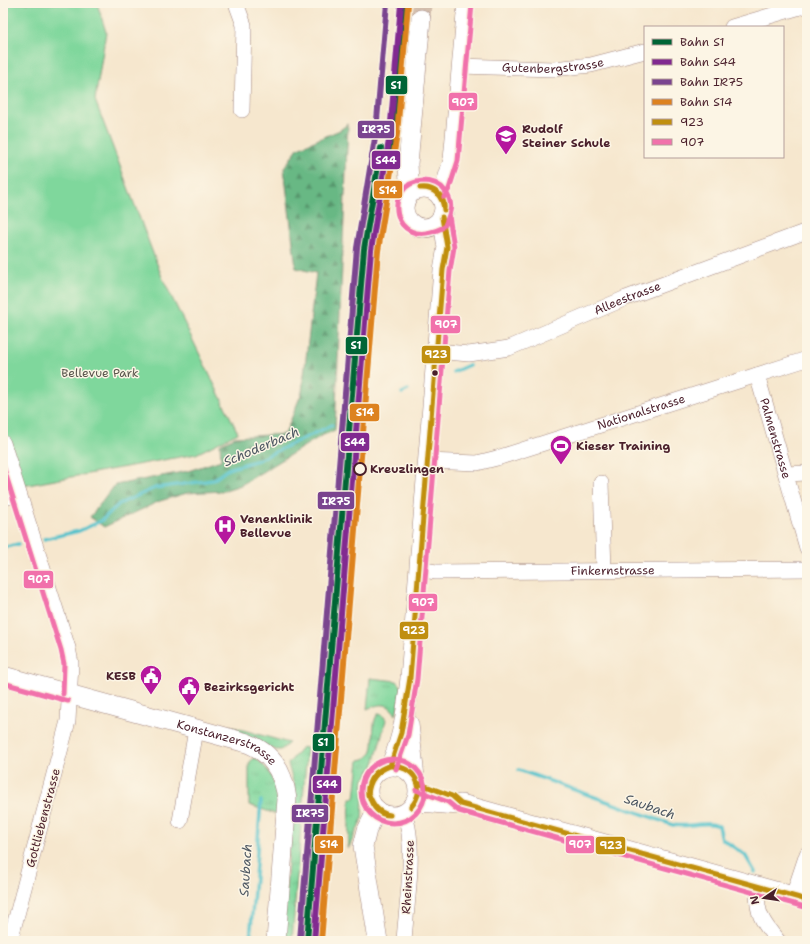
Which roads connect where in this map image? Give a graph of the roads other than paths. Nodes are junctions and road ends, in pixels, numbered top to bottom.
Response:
1 (236, 3) edge
2 (465, 3) edge
3 (807, 6) edge
4 (421, 19) tunnel mouth
5 (736, 26) edge
6 (644, 51) edge
7 (460, 66) junction
8 (242, 110) dead end
9 (414, 190) junction
10 (438, 193) junction
11 (442, 217) junction
12 (420, 228) junction
13 (807, 231) edge
14 (443, 270) junction
15 (442, 352) junction
16 (807, 359) edge
17 (757, 375) junction
18 (3, 443) edge
19 (427, 461) junction
20 (807, 472) edge
21 (786, 474) junction
22 (601, 483) dead end
23 (19, 495) junction
24 (3, 498) edge
25 (807, 548) edge
26 (418, 569) junction
27 (807, 569) edge
28 (604, 570) junction
29 (3, 676) edge
30 (70, 694) junction
31 (407, 705) junction
32 (196, 730) junction
33 (390, 766) junction
34 (416, 780) junction
35 (461, 804) junction
36 (410, 809) junction
37 (377, 810) junction
38 (180, 821) dead end
39 (807, 854) edge
40 (758, 886) junction
41 (800, 898) edge
42 (10, 941) edge
43 (276, 941) edge
44 (378, 941) edge
45 (404, 941) edge
46 (778, 941) edge

1 - 8 street
2 - 7 street
3 - 5 street
4 - 9 main road
6 - 7 street, Gutenbergstrasse
7 - 10 street
9 - 10 main road
9 - 12 main road
10 - 11 main road
11 - 12 main road
11 - 14 main road
12 - 14 main road
13 - 15 street, Alleestrasse
14 - 15 main road
15 - 19 main road
16 - 17 street, Nationalstrasse
17 - 19 street, Nationalstrasse
17 - 21 street, Palmenstrasse
18 - 23 street, Gottliebenstrasse
19 - 26 main road
20 - 21 street
21 - 25 street, Palmenstrasse
22 - 28 street
23 - 24 street
23 - 30 street, Gottliebenstrasse
26 - 28 street, Finkernstrasse
26 - 31 main road
27 - 28 street, Finkernstrasse
29 - 30 main road, Konstanzerstrasse
30 - 32 main road, Konstanzerstrasse
30 - 42 street, Gottliebenstrasse
31 - 33 main road
31 - 34 main road
32 - 38 street
32 - 43 main road, Konstanzerstrasse
33 - 34 main road
33 - 37 main road
34 - 35 main road
34 - 36 main road
35 - 36 main road
35 - 40 main road
36 - 37 main road
36 - 45 street, Rheinstrasse
37 - 44 main road
39 - 41 street
40 - 41 main road
40 - 46 street

